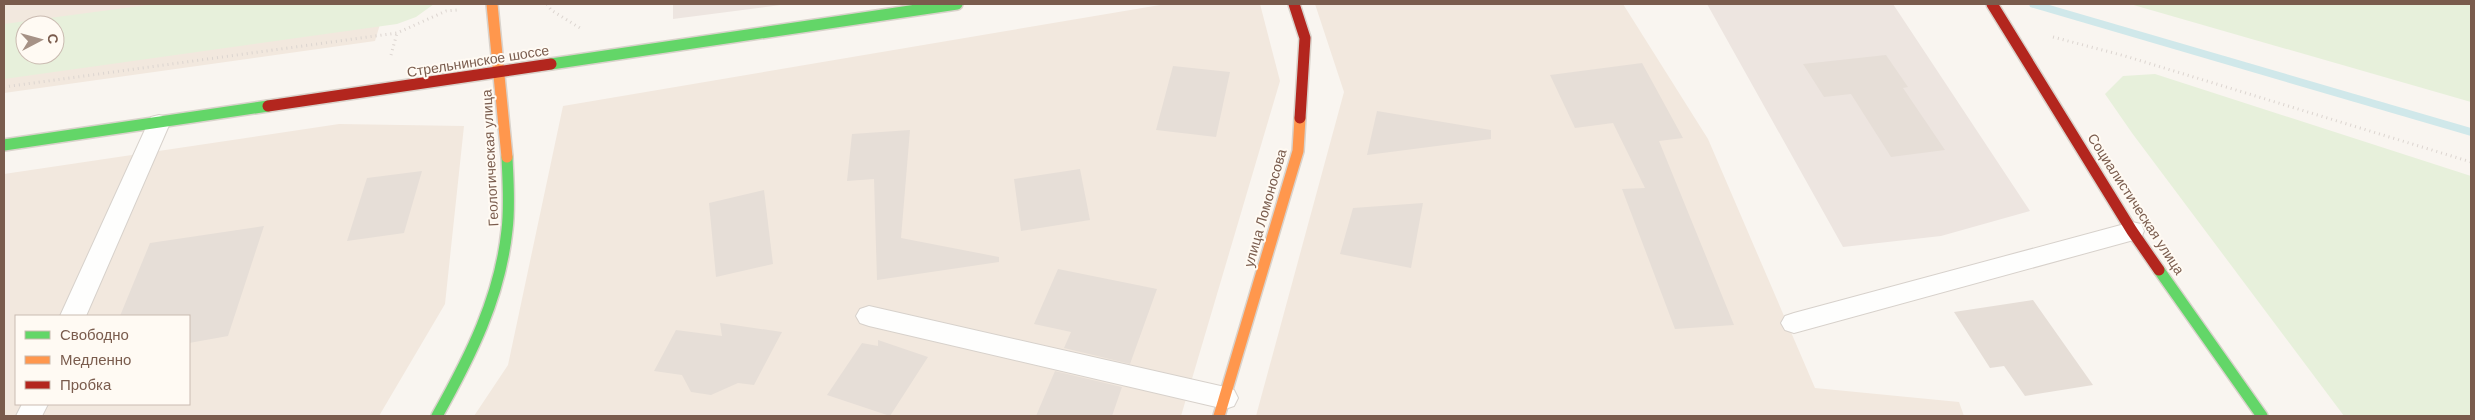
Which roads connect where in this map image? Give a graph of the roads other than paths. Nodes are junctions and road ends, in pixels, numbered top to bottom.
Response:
1 (492, 4) edge
2 (957, 4) edge
3 (1294, 4) edge
4 (1992, 4) edge
5 (500, 73) junction
6 (159, 123) junction
7 (4, 145) edge
8 (2132, 231) junction
9 (73, 315) edge
10 (869, 316) dead end
11 (1794, 323) dead end
12 (1222, 407) edge
13 (437, 416) edge
14 (2262, 416) edge

1 - 5 street, Геологическая улица
2 - 5 street, Стрельнинское шоссе
3 - 12 street, улица Ломоносова
4 - 8 street, Социалистическая улица
5 - 6 street, Стрельнинское шоссе
5 - 13 street, Геологическая улица
6 - 7 street, Стрельнинское шоссе
6 - 9 lane
8 - 11 lane
8 - 14 street, Социалистическая улица
10 - 12 lane

